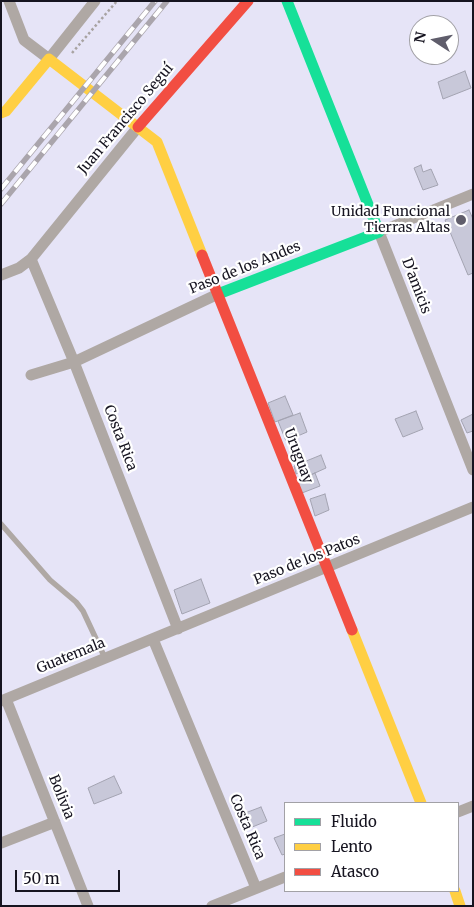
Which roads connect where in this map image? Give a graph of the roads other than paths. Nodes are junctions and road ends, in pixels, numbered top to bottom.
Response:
1 (9, 1) edge
2 (95, 1) edge
3 (248, 1) edge
4 (290, 2) edge
5 (49, 59) junction
6 (3, 113) edge
7 (138, 127) junction
8 (473, 194) edge
9 (379, 232) junction
10 (31, 259) junction
11 (1, 275) edge
12 (218, 294) junction
13 (74, 362) junction
14 (31, 374) dead end
15 (473, 470) edge
16 (473, 507) edge
17 (1, 524) edge
18 (326, 568) junction
19 (178, 629) junction
20 (153, 639) junction
21 (105, 658) junction
22 (3, 700) edge
23 (421, 802) edge
24 (473, 806) edge
25 (459, 812) edge
26 (55, 822) junction
27 (1, 843) edge
28 (284, 877) edge
29 (256, 888) junction
30 (455, 892) edge
31 (88, 906) edge
32 (212, 906) edge
33 (460, 906) edge

1 - 5 street
2 - 5 street
3 - 7 street, Juan Francisco Seguí
4 - 9 street, D'amicis
5 - 6 street
5 - 7 street
7 - 10 street, Juan Francisco Seguí
7 - 12 street, Uruguay
8 - 9 street, Paso de los Andes
9 - 12 street, Paso de los Andes
9 - 15 street, D'amicis
10 - 11 street
10 - 13 street, Costa Rica
12 - 13 street, Paso de los Andes
12 - 18 street, Uruguay
13 - 14 street, Paso de los Andes
13 - 19 street, Costa Rica
16 - 18 street, Paso de los Patos
17 - 21 lane
18 - 19 street, Paso de los Patos
18 - 23 street, Uruguay
19 - 20 street, Paso de los Patos
20 - 21 street, Guatemala
20 - 29 street, Costa Rica
21 - 22 street, Guatemala
22 - 26 street, Bolivia
24 - 25 street
26 - 27 street
26 - 31 street, Bolivia
28 - 29 street
29 - 32 street
30 - 33 street

